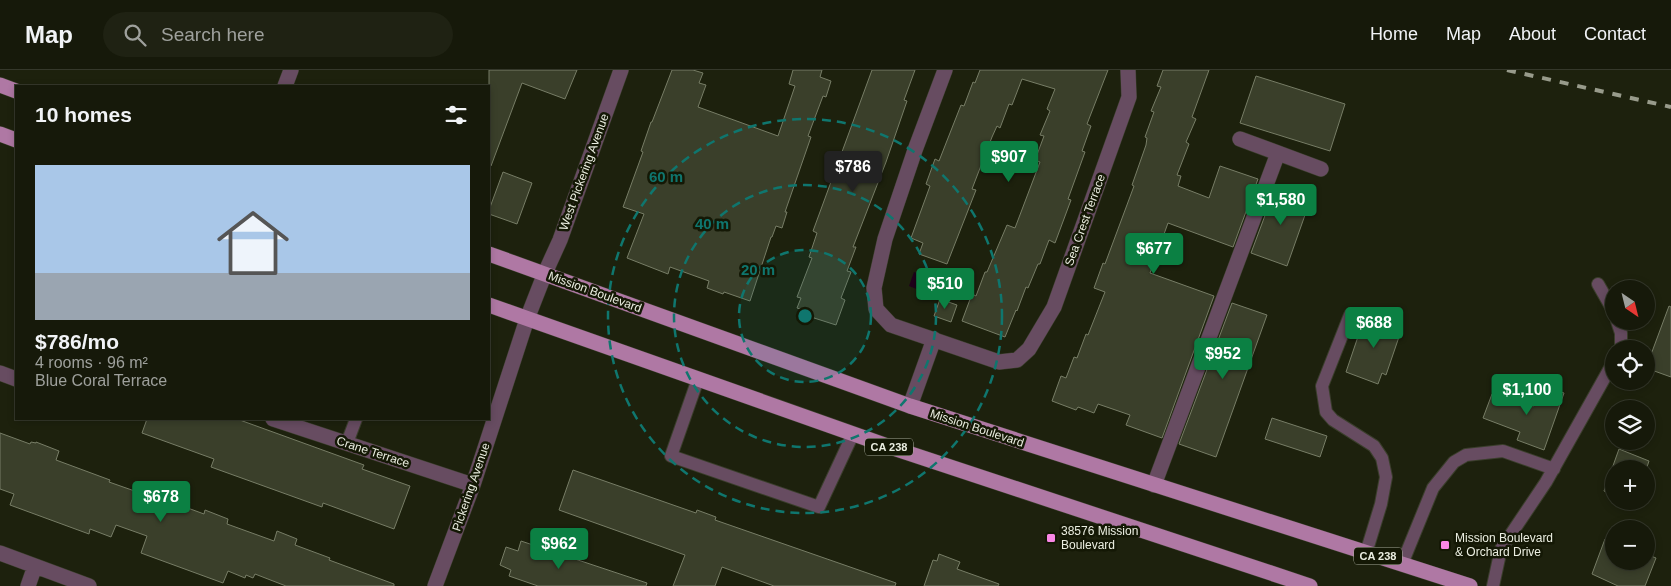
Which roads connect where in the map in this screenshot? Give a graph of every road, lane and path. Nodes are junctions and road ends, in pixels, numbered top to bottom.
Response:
1 (291, 70) edge
2 (621, 70) edge
3 (945, 70) edge
4 (1128, 70) edge
5 (0, 85) edge
6 (285, 85) edge
7 (15, 91) edge
8 (0, 134) edge
9 (1240, 139) dead end
10 (15, 140) edge
11 (1278, 153) junction
12 (1321, 169) dead end
13 (490, 254) edge
14 (544, 273) junction
15 (1598, 284) dead end
16 (1605, 296) edge
17 (490, 305) edge
18 (1350, 315) dead end
19 (527, 319) junction
20 (934, 339) junction
21 (0, 373) edge
22 (1605, 378) edge
23 (15, 379) edge
24 (698, 379) junction
25 (910, 406) junction
26 (276, 420) edge
27 (356, 420) edge
28 (853, 434) junction
29 (347, 443) junction
30 (1554, 469) junction
31 (473, 484) junction
32 (1154, 485) junction
33 (0, 553) edge
34 (1366, 553) junction
35 (1402, 564) junction
36 (35, 566) junction
37 (28, 586) edge
38 (89, 586) edge
39 (435, 586) edge
40 (1310, 586) edge
41 (1470, 586) edge
42 (1493, 586) edge

1 - 6 street
2 - 14 street, West Pickering Avenue
3 - 20 street
4 - 20 street, Sea Crest Terrace
5 - 7 main road
8 - 10 main road
9 - 11 street
11 - 12 street
11 - 32 street
13 - 14 main road, Mission Boulevard / CA 238
14 - 19 street, Pickering Avenue
14 - 25 main road, Mission Boulevard / CA 238
15 - 16 lane
17 - 19 main road, CA 238
18 - 34 lane
19 - 24 main road, CA 238
19 - 31 street, Pickering Avenue
20 - 25 street
21 - 23 street
22 - 30 lane
24 - 28 main road, CA 238
24 - 28 lane
25 - 32 main road, Mission Boulevard / CA 238
26 - 29 street, Crane Terrace
27 - 29 lane
28 - 40 main road, CA 238
29 - 31 street, Crane Terrace
30 - 35 lane
30 - 42 lane
31 - 39 street, Pickering Avenue
32 - 34 main road, Mission Boulevard / CA 238
33 - 36 street
34 - 35 main road, Mission Boulevard / CA 238
35 - 41 main road, Mission Boulevard / CA 238
36 - 37 street
36 - 38 street

